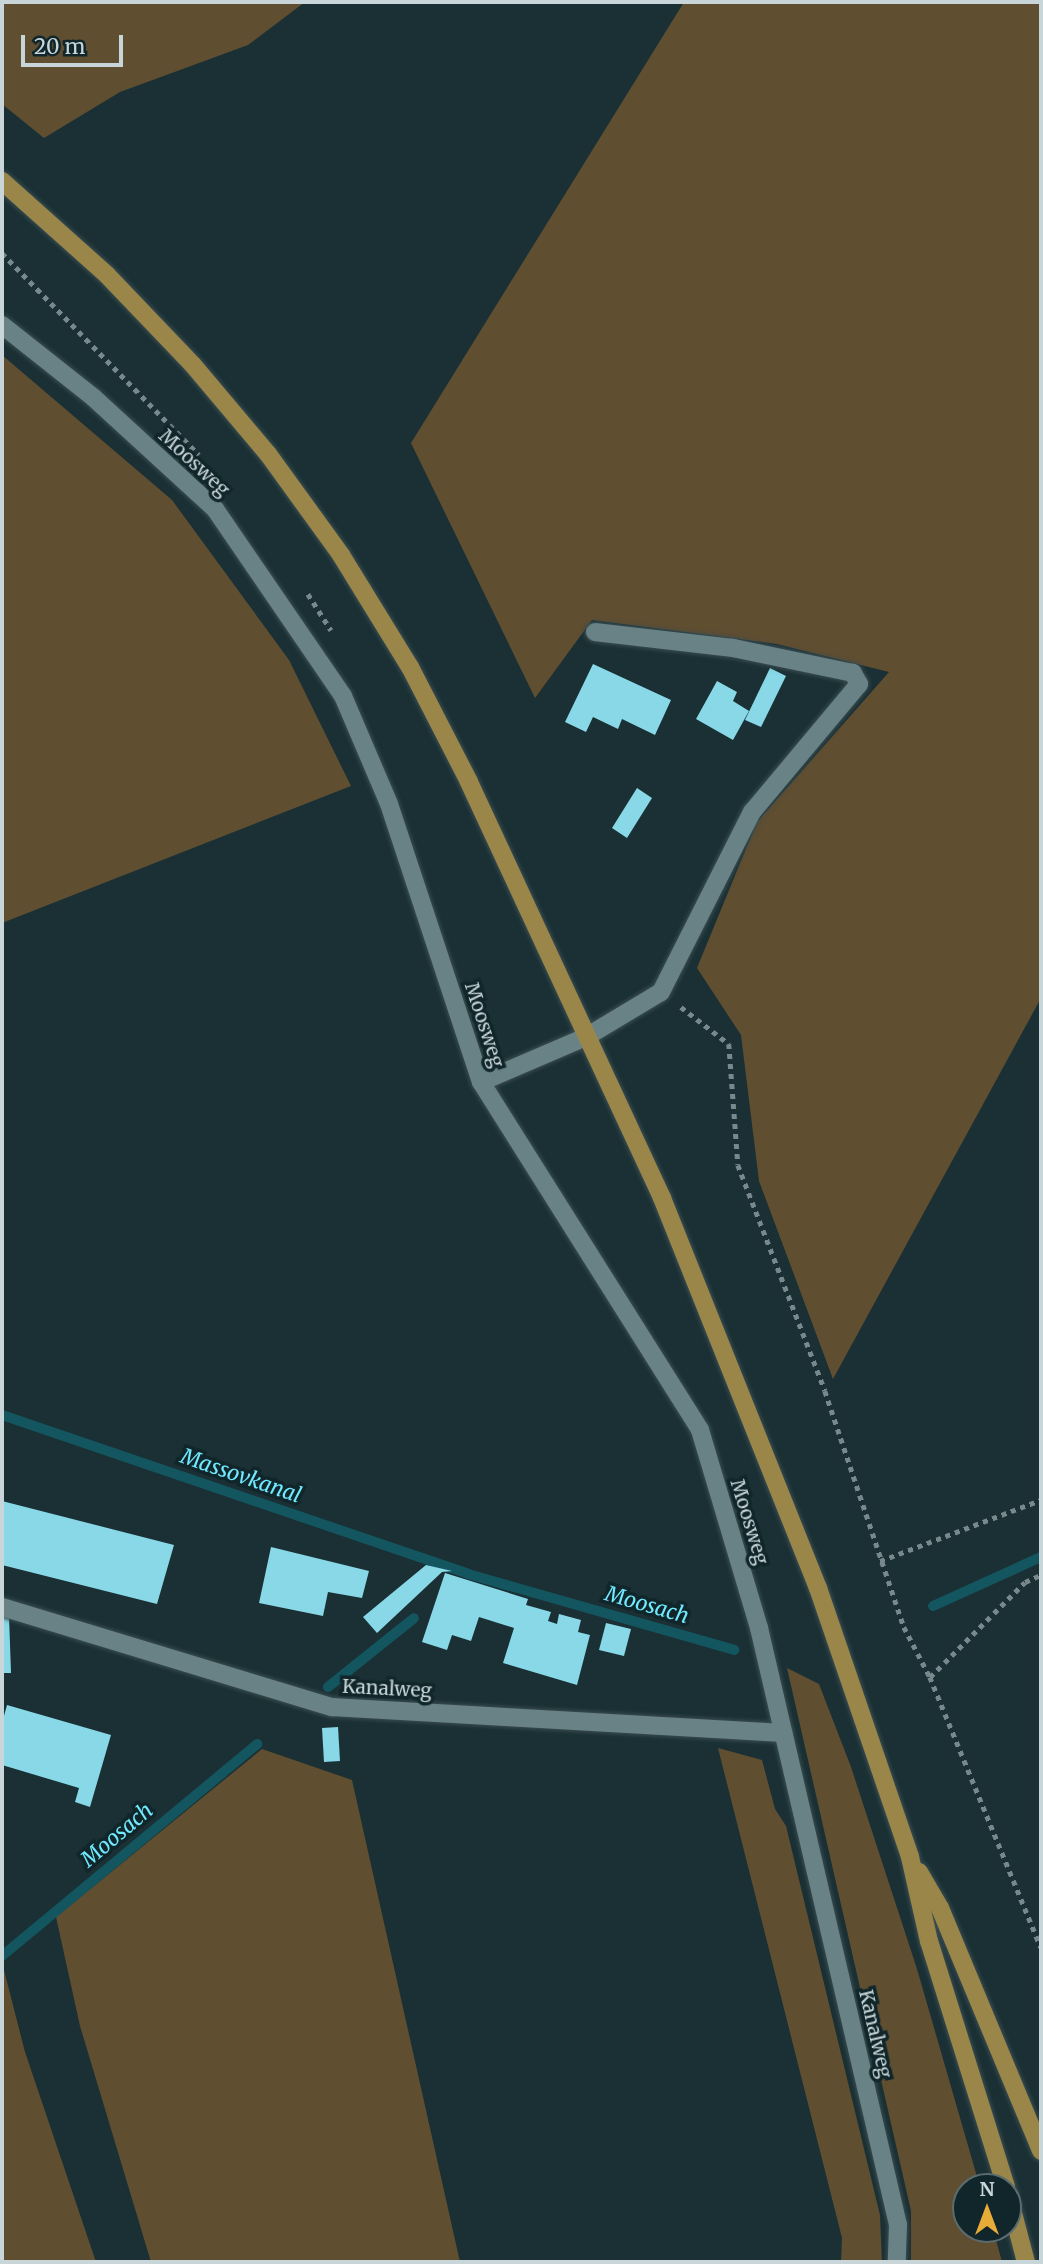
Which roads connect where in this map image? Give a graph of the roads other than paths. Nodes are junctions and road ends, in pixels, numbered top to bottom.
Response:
1 (2, 181) edge
2 (2, 325) edge
3 (595, 632) dead end
4 (586, 1037) junction
5 (481, 1082) junction
6 (2, 1607) edge
7 (783, 1733) junction
8 (803, 1817) joint
9 (910, 1857) junction
10 (1041, 2151) edge
11 (1002, 2173) edge
12 (1021, 2243) edge
13 (897, 2262) edge
14 (1026, 2262) edge

1 - 4 main road
2 - 5 street, Moosweg
3 - 4 street
4 - 5 street
4 - 9 main road
5 - 7 street, Moosweg
6 - 7 street, Kanalweg
7 - 8 street, Moosweg
8 - 13 street, Kanalweg
9 - 10 main road
9 - 11 main road
12 - 14 main road

